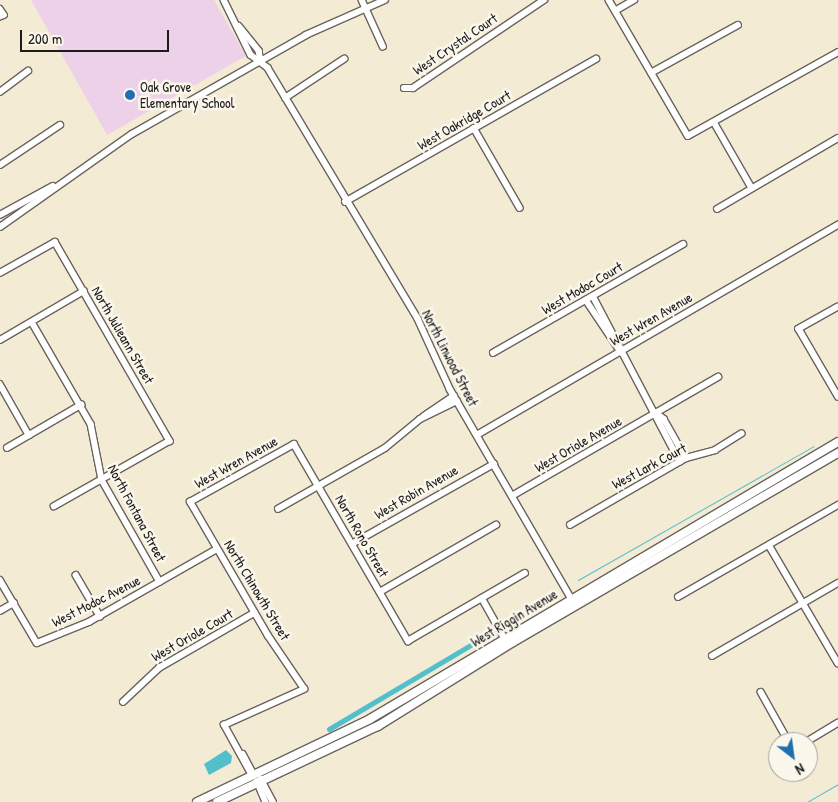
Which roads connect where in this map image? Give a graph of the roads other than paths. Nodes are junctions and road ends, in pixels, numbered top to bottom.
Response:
1 (224, 0) edge
2 (362, 0) edge
3 (385, 0) edge
4 (544, 0) edge
5 (609, 0) edge
6 (634, 0) edge
7 (0, 9) edge
8 (367, 9) junction
9 (615, 11) junction
10 (2, 16) edge
11 (738, 25) dead end
12 (383, 46) dead end
13 (838, 52) edge
14 (344, 59) dead end
15 (596, 59) dead end
16 (261, 61) junction
17 (28, 71) dead end
18 (651, 74) junction
19 (404, 88) dead end
20 (0, 92) edge
21 (285, 98) junction
22 (714, 122) junction
23 (60, 125) dead end
24 (474, 128) junction
25 (838, 139) edge
26 (0, 165) edge
27 (55, 185) junction
28 (752, 188) junction
29 (345, 202) junction
30 (520, 208) dead end
31 (717, 209) dead end
32 (0, 214) edge
33 (838, 225) edge
34 (0, 227) edge
35 (683, 244) dead end
36 (0, 273) edge
37 (84, 292) junction
38 (593, 296) junction
39 (586, 300) junction
40 (838, 307) edge
41 (32, 322) junction
42 (0, 340) edge
43 (620, 352) junction
44 (493, 353) dead end
45 (718, 377) dead end
46 (0, 384) edge
47 (837, 392) edge
48 (456, 399) junction
49 (81, 405) junction
50 (656, 413) junction
51 (741, 434) dead end
52 (29, 435) junction
53 (476, 435) junction
54 (838, 442) edge
55 (294, 444) joint
56 (6, 448) dead end
57 (838, 449) edge
58 (838, 453) edge
59 (686, 458) junction
60 (680, 462) junction
61 (494, 464) junction
62 (804, 473) junction
63 (102, 480) junction
64 (318, 486) junction
65 (512, 496) junction
66 (190, 502) joint
67 (838, 505) edge
68 (54, 507) dead end
69 (278, 509) dead end
70 (496, 524) dead end
71 (570, 525) dead end
72 (352, 544) junction
73 (769, 544) junction
74 (217, 549) junction
75 (525, 573) dead end
76 (76, 576) dead end
77 (0, 580) edge
78 (160, 582) junction
79 (838, 583) edge
80 (380, 592) junction
81 (571, 597) junction
82 (678, 597) dead end
83 (482, 598) junction
84 (14, 603) junction
85 (803, 603) junction
86 (576, 606) junction
87 (0, 611) edge
88 (254, 613) junction
89 (100, 616) junction
90 (504, 637) junction
91 (712, 656) dead end
92 (838, 663) edge
93 (761, 692) dead end
94 (124, 702) dead end
95 (838, 723) edge
96 (783, 732) edge
97 (818, 735) edge
98 (315, 746) junction
99 (252, 773) junction
100 (259, 780) junction
101 (269, 801) edge
102 (197, 802) edge
103 (209, 802) edge
104 (217, 802) edge

1 - 16 street, North Linwood Street
2 - 8 street
3 - 8 street
4 - 19 street, West Crystal Court
5 - 9 street
6 - 9 street
7 - 10 street
8 - 12 street
8 - 16 street
9 - 18 street
11 - 18 street
13 - 22 street
14 - 21 street
15 - 24 street, West Oakridge Court
16 - 21 street, North Linwood Street
16 - 27 street
17 - 20 street
18 - 22 street
21 - 29 street, North Linwood Street
22 - 28 street
23 - 26 street
24 - 29 street, West Oakridge Court
24 - 30 street
25 - 28 street
27 - 32 street
27 - 34 street
28 - 31 street
29 - 48 street, North Linwood Street
33 - 43 street, West Wren Avenue
35 - 38 street, West Modoc Court
36 - 37 street, North Julieann Street
37 - 41 street
37 - 63 street, North Julieann Street
38 - 39 street, West Modoc Court
38 - 43 street
39 - 43 street
39 - 44 street, West Modoc Court
40 - 47 street
41 - 42 street
41 - 49 street, North Fontana Street
43 - 50 street
43 - 53 street, West Wren Avenue
45 - 50 street
46 - 52 street
48 - 53 street, North Linwood Street
48 - 64 street
49 - 52 street
49 - 63 street, North Fontana Street
50 - 59 street
50 - 60 street
50 - 65 street, West Oriole Avenue
51 - 59 street, West Lark Court
52 - 56 street
53 - 61 street, North Linwood Street
54 - 81 main road, West Riggin Avenue
55 - 64 street, North Rono Street
55 - 66 street, West Wren Avenue
57 - 62 main road
58 - 62 main road, West Riggin Avenue
59 - 60 street, West Lark Court
60 - 71 street, West Lark Court
61 - 65 street, North Linwood Street
61 - 72 street, West Robin Avenue
62 - 86 main road, West Riggin Avenue
63 - 68 street
63 - 78 street, North Fontana Street
64 - 69 street
64 - 72 street, North Rono Street
65 - 81 street, North Linwood Street
66 - 74 street, North Chinowth Street
67 - 73 street
70 - 80 street
72 - 80 street, North Rono Street
73 - 82 street
73 - 85 street
74 - 78 street, West Modoc Avenue
74 - 88 street, North Chinowth Street
75 - 83 street
76 - 89 street
77 - 84 street
78 - 89 street, West Modoc Avenue
79 - 85 street
80 - 83 street, North Rono Street
81 - 86 street, North Linwood Street
81 - 90 main road, West Riggin Avenue
83 - 90 street
84 - 87 street
84 - 89 street, West Modoc Avenue
85 - 91 street
85 - 92 street
86 - 100 main road, West Riggin Avenue
88 - 94 street, West Oriole Court
88 - 99 street, North Chinowth Street
90 - 98 main road, West Riggin Avenue
93 - 96 street
95 - 97 street
98 - 99 main road, West Riggin Avenue
98 - 100 main road
99 - 102 main road, West Riggin Avenue
99 - 103 main road
100 - 101 street
100 - 104 main road, West Riggin Avenue

